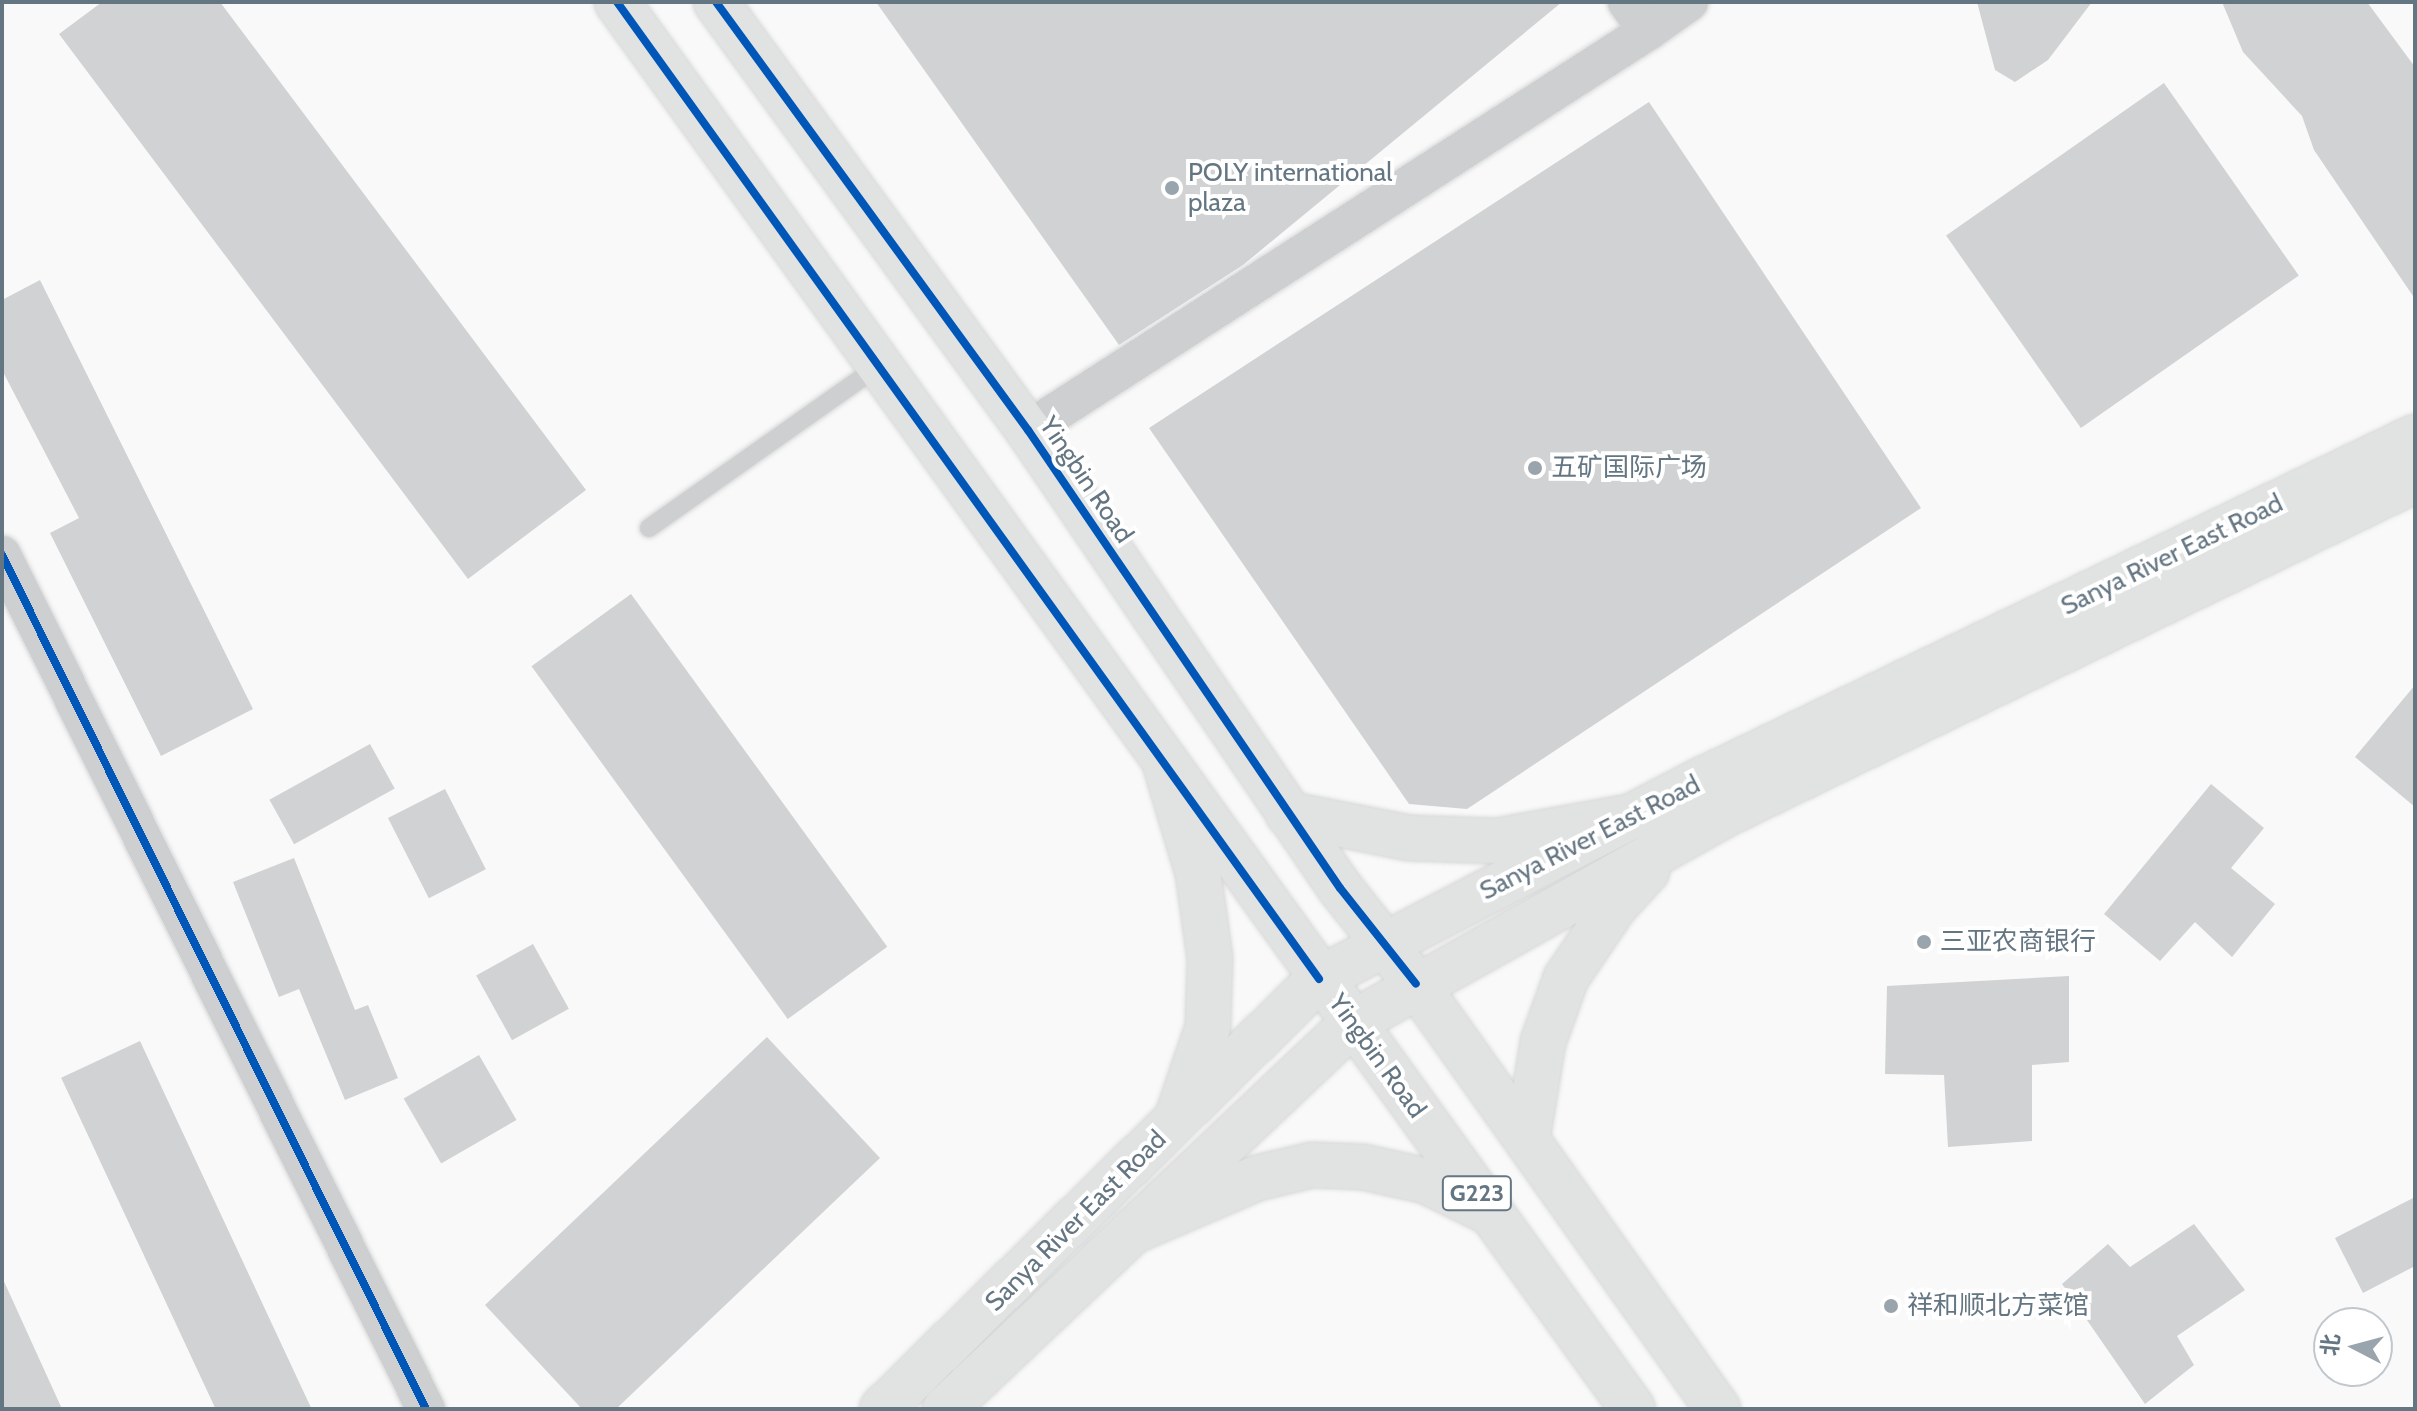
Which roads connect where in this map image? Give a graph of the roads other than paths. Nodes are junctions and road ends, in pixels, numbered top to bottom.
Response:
1 (617, 2) edge
2 (716, 2) edge
3 (1689, 2) edge
4 (1638, 17) edge
5 (879, 366) junction
6 (1028, 430) junction
7 (2415, 437) edge
8 (2415, 480) edge
9 (649, 528) dead end
10 (2, 555) edge
11 (1166, 765) junction
12 (1288, 814) junction
13 (1634, 816) junction
14 (1673, 844) junction
15 (1384, 943) junction
16 (1319, 979) junction
17 (1416, 984) junction
18 (1354, 1022) junction
19 (1176, 1122) junction
20 (1527, 1140) junction
21 (1491, 1213) junction
22 (1131, 1232) junction
23 (960, 1404) edge
24 (426, 1409) edge
25 (882, 1409) edge
26 (1633, 1409) edge
27 (1718, 1409) edge

1 - 5 main road, Yingbin Road / G223
2 - 6 main road, Yingbin Road / G223
3 - 4 street
4 - 6 street
5 - 9 lane
5 - 11 main road, Yingbin Road / G223
6 - 12 main road, Yingbin Road / G223
7 - 13 main road, Sanya River East Road
8 - 14 main road, Sanya River East Road
10 - 24 street
11 - 16 main road, Yingbin Road / G223
11 - 19 main road
12 - 13 main road
12 - 15 main road, Yingbin Road / G223
13 - 15 main road, Sanya River East Road
14 - 17 main road, Sanya River East Road
14 - 20 main road
15 - 16 main road, Sanya River East Road
15 - 17 main road, Yingbin Road / G223
16 - 18 main road, Yingbin Road / G223
16 - 19 main road, Sanya River East Road
17 - 18 main road, Sanya River East Road
17 - 20 main road, Yingbin Road / G223
18 - 21 main road, Yingbin Road / G223
18 - 22 main road, Sanya River East Road
19 - 25 main road, Sanya River East Road
20 - 27 main road, Yingbin Road / G223
21 - 22 main road
21 - 26 main road, Yingbin Road / G223
22 - 23 main road, Sanya River East Road

